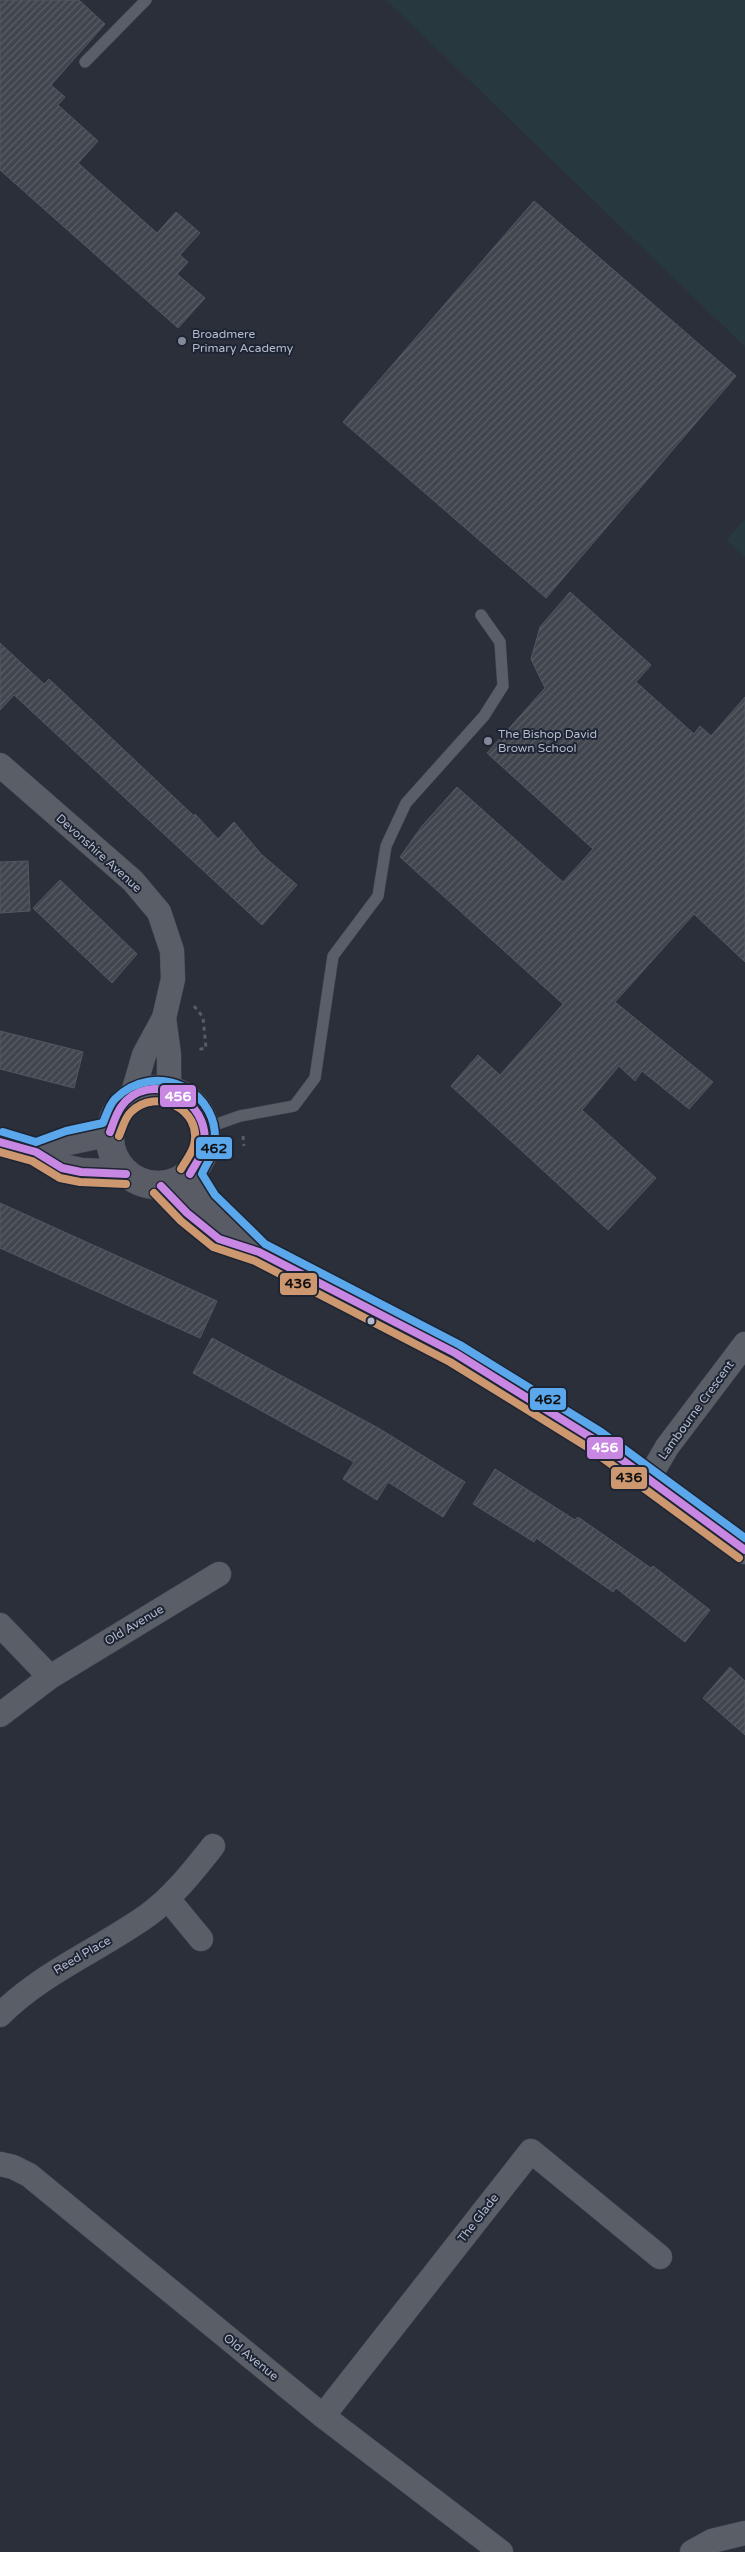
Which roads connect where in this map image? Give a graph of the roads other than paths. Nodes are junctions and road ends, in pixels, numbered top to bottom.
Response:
1 (146, 0) edge
2 (86, 62) dead end
3 (481, 615) dead end
4 (0, 765) edge
5 (164, 1018) junction
6 (169, 1090) junction
7 (132, 1096) junction
8 (206, 1128) junction
9 (110, 1132) junction
10 (0, 1142) edge
11 (36, 1152) junction
12 (126, 1174) junction
13 (190, 1174) junction
14 (161, 1186) junction
15 (259, 1252) junction
16 (745, 1344) edge
17 (649, 1478) junction
18 (745, 1550) edge
19 (219, 1574) dead end
20 (0, 1625) edge
21 (50, 1677) junction
22 (0, 1715) edge
23 (213, 1846) dead end
24 (168, 1899) junction
25 (201, 1939) dead end
26 (0, 2015) edge
27 (0, 2164) edge
28 (660, 2257) dead end
29 (323, 2416) junction
30 (745, 2533) edge
31 (502, 2552) edge
32 (692, 2552) edge

1 - 2 lane
3 - 8 lane
4 - 5 street, Devonshire Avenue
5 - 6 street, Devonshire Avenue
5 - 7 street, Devonshire Avenue
6 - 7 street
6 - 8 street
7 - 9 street
8 - 13 street
9 - 11 street
9 - 12 street
10 - 11 street
11 - 12 street
12 - 14 street
13 - 14 street
13 - 15 street
14 - 15 street
15 - 17 street
16 - 17 street, Lambourne Crescent
17 - 18 street
19 - 21 street, Old Avenue
20 - 21 street
21 - 22 street, Old Avenue
23 - 24 street, Reed Place
24 - 25 street
24 - 26 street, Reed Place
27 - 29 street, Old Avenue
28 - 29 street, The Glade
29 - 31 street, Old Avenue
30 - 32 street

